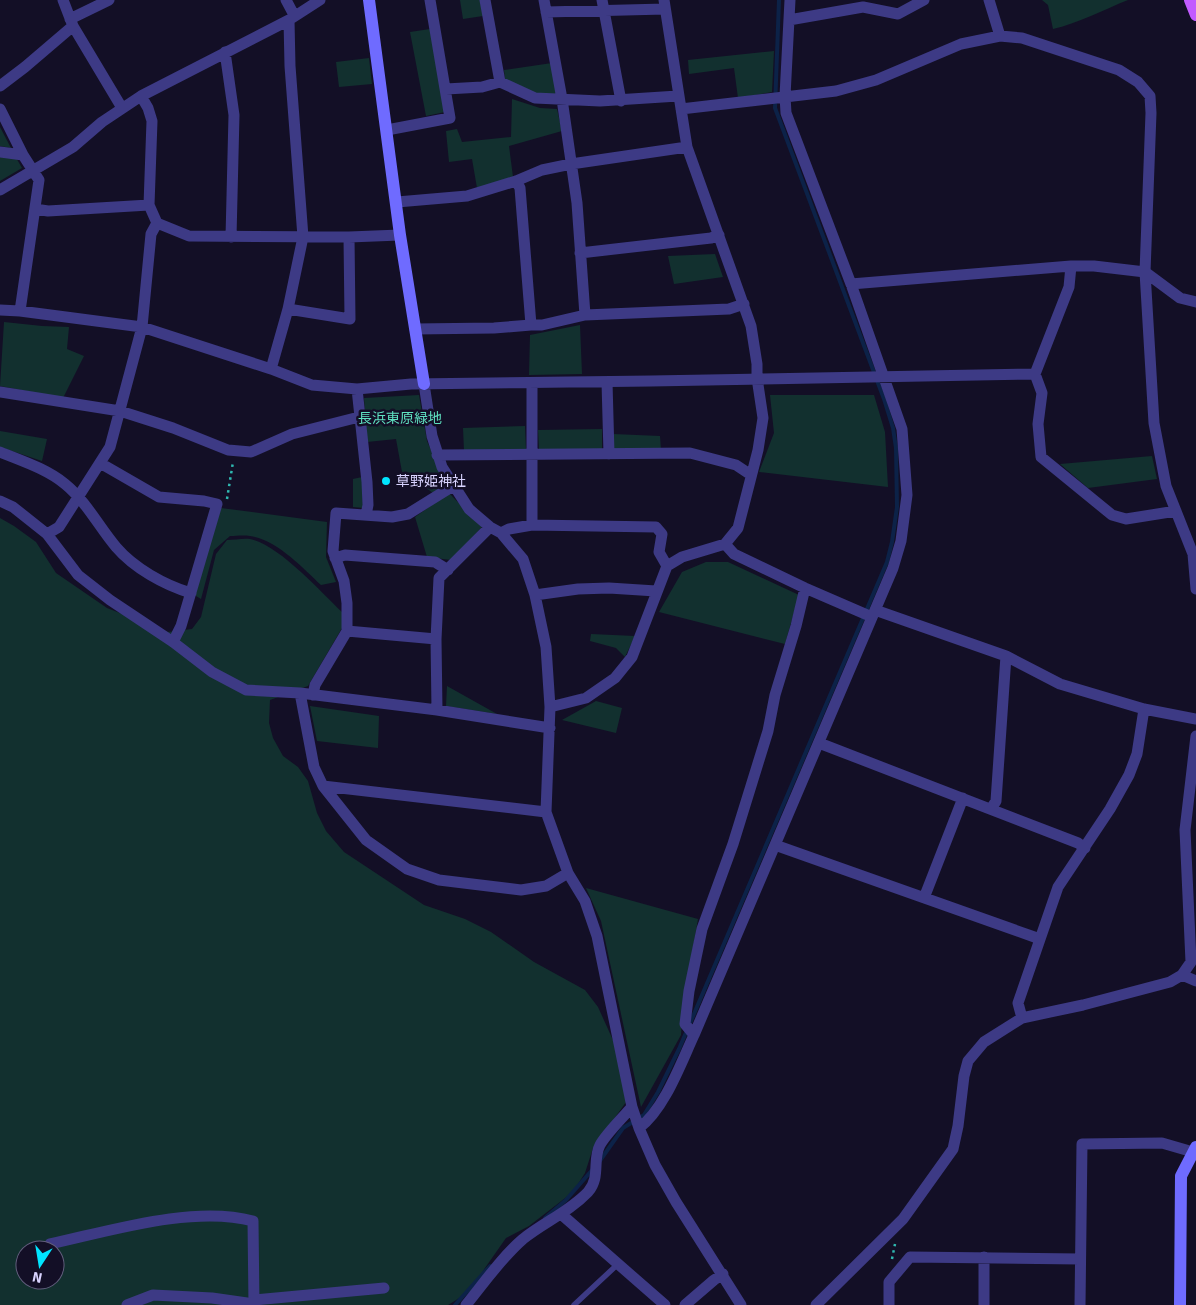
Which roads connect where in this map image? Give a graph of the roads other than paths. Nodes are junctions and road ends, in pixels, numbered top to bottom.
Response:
1 (63, 0) edge
2 (110, 0) edge
3 (286, 0) edge
4 (320, 0) edge
5 (369, 0) edge
6 (430, 0) edge
7 (484, 0) edge
8 (544, 0) edge
9 (790, 0) edge
10 (924, 0) edge
11 (989, 0) edge
12 (1190, 0) edge
13 (664, 2) edge
14 (602, 5) edge
15 (546, 12) junction
16 (1196, 15) edge
17 (291, 18) junction
18 (789, 20) junction
19 (72, 23) junction
20 (1000, 36) junction
21 (225, 52) junction
22 (500, 82) junction
23 (0, 86) edge
24 (446, 88) junction
25 (141, 96) junction
26 (678, 96) junction
27 (784, 96) junction
28 (562, 99) junction
29 (621, 100) junction
30 (122, 108) junction
31 (681, 109) junction
32 (0, 110) edge
33 (386, 130) junction
34 (687, 147) junction
35 (0, 152) edge
36 (23, 156) junction
37 (571, 164) junction
38 (34, 170) junction
39 (516, 182) junction
40 (0, 190) edge
41 (397, 202) junction
42 (149, 205) junction
43 (34, 209) junction
44 (156, 223) junction
45 (400, 235) junction
46 (719, 235) junction
47 (231, 236) junction
48 (303, 237) junction
49 (349, 238) junction
50 (580, 253) junction
51 (1071, 266) junction
52 (1145, 272) junction
53 (851, 284) junction
54 (1196, 302) edge
55 (744, 304) junction
56 (288, 309) junction
57 (0, 310) edge
58 (20, 311) junction
59 (586, 314) junction
60 (531, 325) junction
61 (142, 327) junction
62 (415, 329) junction
63 (272, 369) junction
64 (1035, 374) junction
65 (878, 377) junction
66 (757, 378) junction
67 (607, 382) junction
68 (532, 383) junction
69 (424, 384) junction
70 (357, 389) junction
71 (0, 392) edge
72 (120, 411) junction
73 (359, 417) junction
74 (0, 452) edge
75 (533, 454) junction
76 (609, 454) junction
77 (438, 455) junction
78 (100, 463) junction
79 (751, 475) junction
80 (453, 486) junction
81 (78, 497) junction
82 (0, 501) edge
83 (1176, 511) junction
84 (366, 515) junction
85 (532, 525) junction
86 (490, 527) junction
87 (501, 533) junction
88 (47, 534) junction
89 (725, 544) junction
90 (335, 558) junction
91 (667, 566) junction
92 (448, 570) junction
93 (804, 588) junction
94 (1196, 589) edge
95 (656, 591) junction
96 (191, 593) junction
97 (535, 595) junction
98 (874, 613) junction
99 (347, 631) junction
100 (436, 639) junction
101 (173, 642) junction
102 (1006, 656) junction
103 (300, 693) junction
104 (313, 695) junction
105 (550, 707) junction
106 (1144, 709) junction
107 (437, 710) junction
108 (1196, 719) edge
109 (550, 728) junction
110 (1196, 736) edge
111 (819, 743) junction
112 (323, 786) junction
113 (963, 798) junction
114 (991, 809) junction
115 (546, 812) junction
116 (775, 845) junction
117 (1085, 848) junction
118 (568, 873) junction
119 (924, 898) junction
120 (1040, 939) junction
121 (1182, 975) junction
122 (1196, 981) edge
123 (1022, 1018) junction
124 (694, 1036) junction
125 (636, 1118) junction
126 (1194, 1149) edge
127 (561, 1214) junction
128 (65, 1241) edge
129 (984, 1257) junction
130 (1080, 1259) junction
131 (618, 1264) junction
132 (722, 1274) junction
133 (384, 1288) dead end
134 (254, 1303) edge
135 (127, 1305) edge
136 (466, 1305) edge
137 (574, 1305) edge
138 (665, 1305) edge
139 (685, 1305) edge
140 (741, 1305) edge
141 (816, 1305) edge
142 (889, 1305) edge
143 (984, 1305) edge
144 (1080, 1305) edge
145 (1180, 1305) edge

1 - 19 street
2 - 19 street
3 - 17 street
4 - 17 street
5 - 33 street
6 - 24 street
7 - 22 street
8 - 15 street
9 - 18 street
10 - 18 street
11 - 20 street
12 - 16 main road
13 - 14 street
13 - 26 street
14 - 15 street
14 - 29 street
15 - 28 street
17 - 21 street
17 - 48 street
18 - 27 street
19 - 23 street
19 - 30 street
20 - 27 street
20 - 52 street
21 - 25 street
21 - 47 street
22 - 24 street
22 - 28 street
24 - 33 street
25 - 30 street
25 - 42 street
26 - 29 street
26 - 31 street
27 - 31 street
27 - 53 street
28 - 29 street
28 - 37 street
30 - 38 street
31 - 34 street
32 - 36 street
33 - 41 street
34 - 37 street
34 - 46 street
35 - 36 street
36 - 38 street
37 - 39 street
37 - 50 street
38 - 40 street
38 - 43 street
39 - 41 street
39 - 60 street
41 - 45 street
42 - 43 street
42 - 44 street
43 - 58 street
44 - 47 street
44 - 61 street
45 - 49 street
45 - 62 street
46 - 50 street
46 - 55 street
47 - 48 street
48 - 49 street
48 - 56 street
49 - 56 street
50 - 59 street
51 - 52 street
51 - 53 street
51 - 64 street
52 - 54 street
52 - 83 street
53 - 65 street
55 - 59 street
55 - 66 street
56 - 63 street
57 - 58 street
58 - 61 street
59 - 60 street
60 - 62 street
61 - 63 street
61 - 72 street
62 - 69 street
63 - 70 street
64 - 65 street
64 - 83 street
65 - 66 street
65 - 98 street
66 - 67 street
66 - 79 street
67 - 68 street
67 - 76 street
68 - 69 street
68 - 75 street
69 - 70 street
69 - 77 street
70 - 73 street
71 - 72 street
72 - 73 street
72 - 78 street
73 - 84 street
74 - 81 street
75 - 76 street
75 - 77 street
75 - 85 street
76 - 79 street
77 - 80 street
78 - 81 street
78 - 96 street
79 - 89 street
80 - 84 street
80 - 86 street
81 - 88 street
81 - 96 street
82 - 88 street
83 - 94 street
84 - 90 street
85 - 87 street
85 - 91 street
86 - 87 street
86 - 92 street
87 - 97 street
88 - 101 street
89 - 91 street
89 - 93 street
90 - 92 street
90 - 99 street
91 - 95 street
92 - 100 street
93 - 98 street
93 - 124 street
95 - 97 street
95 - 105 street
96 - 101 street
97 - 105 street
98 - 102 street
98 - 111 street
99 - 100 street
99 - 104 street
100 - 107 street
101 - 103 street
102 - 106 street
102 - 114 street
103 - 104 street
103 - 112 street
104 - 107 street
105 - 109 street
106 - 108 street
106 - 117 street
107 - 109 street
109 - 115 street
110 - 121 street
111 - 113 street
111 - 116 street
112 - 115 street
112 - 118 street
113 - 114 street
113 - 119 street
114 - 117 street
115 - 118 street
116 - 119 street
116 - 124 street
117 - 120 street
118 - 125 street
119 - 120 street
120 - 123 street
121 - 122 street
121 - 123 street
123 - 141 street
124 - 125 street
125 - 127 street
125 - 132 street
126 - 130 street
126 - 145 street
127 - 131 street
127 - 136 street
128 - 134 street
129 - 130 street
129 - 142 street
129 - 143 street
130 - 144 street
131 - 137 lane
131 - 138 street
132 - 139 street
132 - 140 street
133 - 134 street
134 - 135 street

